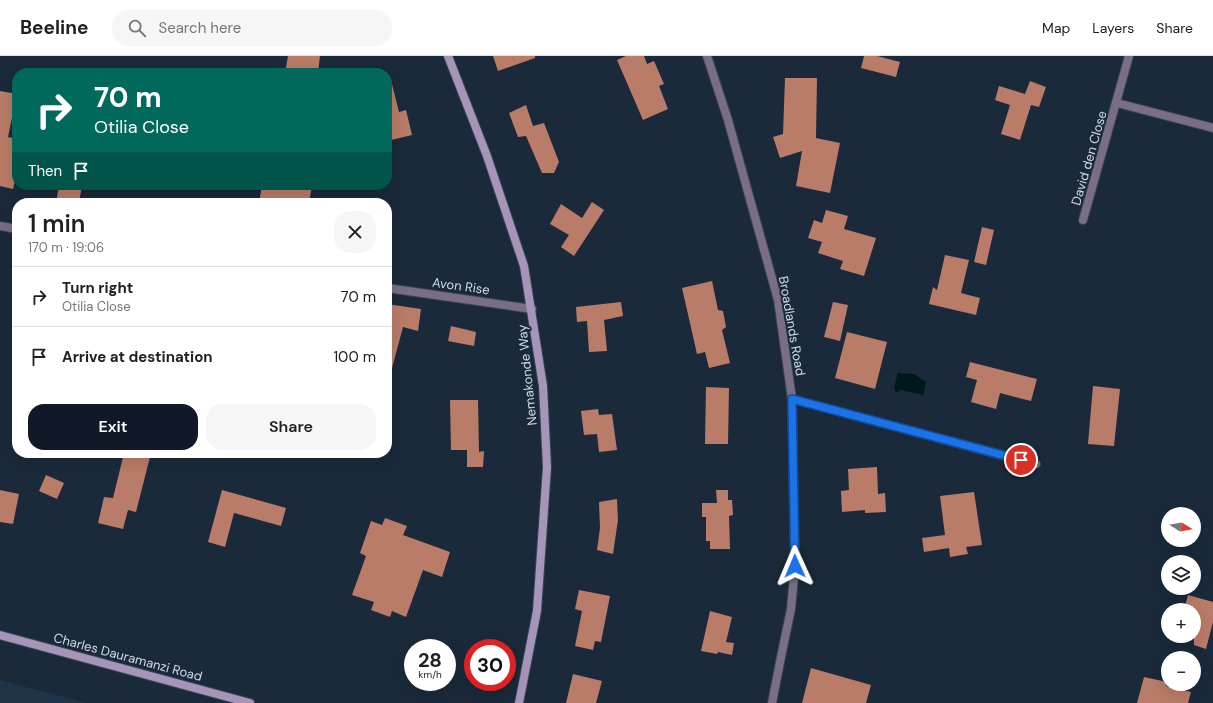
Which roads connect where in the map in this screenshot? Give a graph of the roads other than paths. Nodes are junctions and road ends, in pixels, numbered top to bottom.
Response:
1 (448, 56) edge
2 (707, 56) edge
3 (1129, 56) edge
4 (1117, 104) junction
5 (1213, 128) edge
6 (1083, 220) dead end
7 (0, 226) edge
8 (12, 228) edge
9 (392, 289) edge
10 (532, 308) junction
11 (792, 399) junction
12 (1036, 464) dead end
13 (0, 635) edge
14 (250, 703) edge
15 (519, 703) edge
16 (772, 703) edge

1 - 10 street, Nemakonde Way
2 - 11 street, Broadlands Road
3 - 4 street, David den Close
4 - 5 street, David den Close
4 - 6 street, David den Close
7 - 8 street
9 - 10 street, Avon Rise
10 - 15 street, Nemakonde Way
11 - 12 street
11 - 16 street, Broadlands Road
13 - 14 street, Charles Dauramanzi Road

